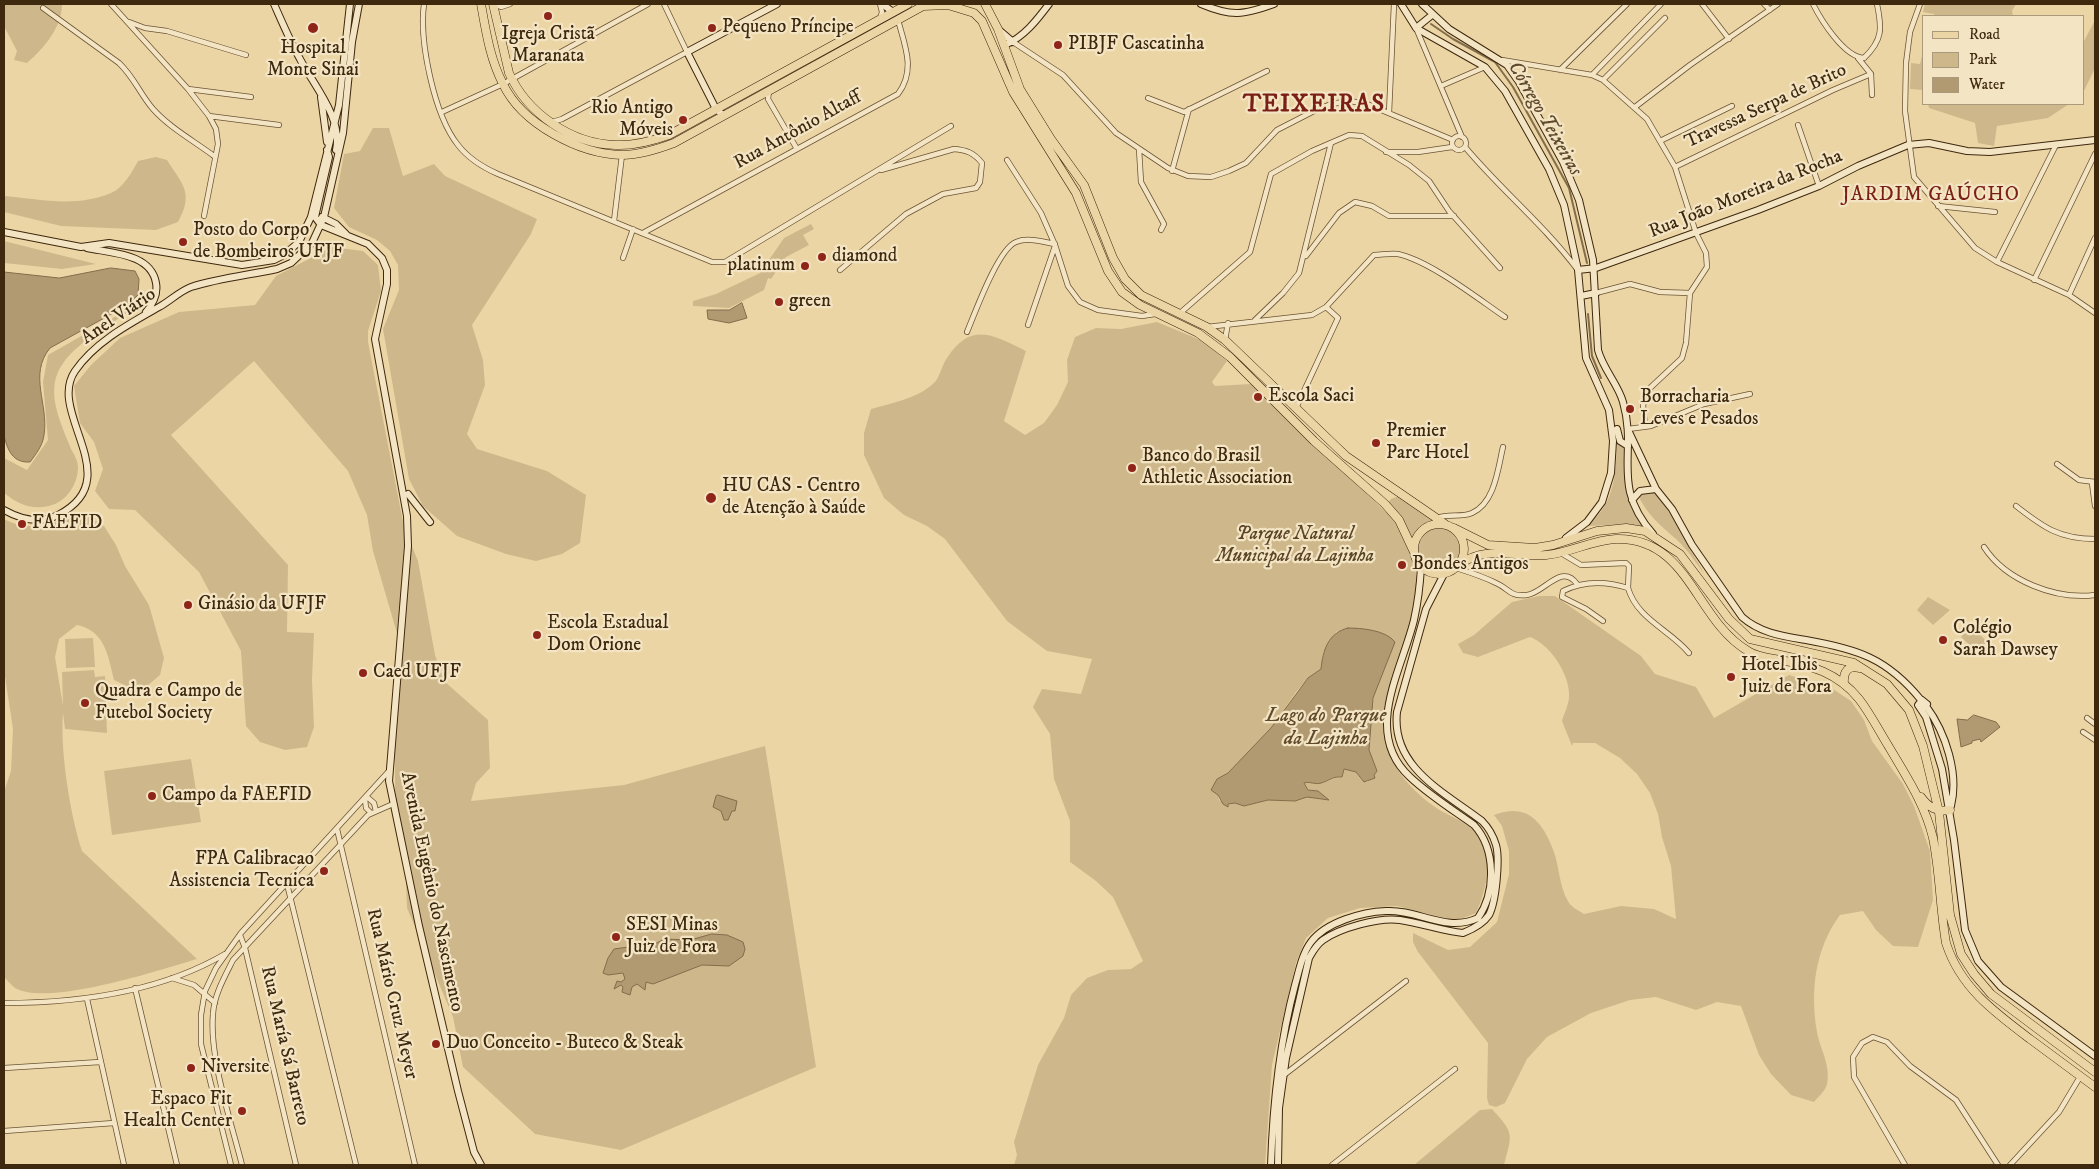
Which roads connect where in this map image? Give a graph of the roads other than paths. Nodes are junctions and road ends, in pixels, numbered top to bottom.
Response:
1 (111, 4) edge
2 (274, 4) edge
3 (350, 4) edge
4 (359, 4) edge
5 (424, 4) edge
6 (481, 4) edge
7 (493, 4) edge
8 (510, 4) edge
9 (648, 4) edge
10 (664, 4) edge
11 (777, 4) edge
12 (881, 4) edge
13 (908, 4) edge
14 (985, 4) edge
15 (1050, 4) edge
16 (1201, 4) edge
17 (1274, 4) edge
18 (1394, 4) edge
19 (1401, 4) edge
20 (1422, 4) edge
21 (1627, 4) edge
22 (1661, 4) edge
23 (1702, 4) edge
24 (1764, 4) edge
25 (1778, 4) edge
26 (1813, 4) edge
27 (1878, 4) edge
28 (1920, 4) edge
29 (952, 5) edge
30 (1214, 6) edge
31 (43, 8) dead end
32 (1770, 10) junction
33 (893, 12) junction
34 (1432, 15) junction
35 (1665, 18) dead end
36 (880, 20) junction
37 (898, 20) junction
38 (129, 22) junction
39 (1416, 28) junction
40 (998, 29) junction
41 (1729, 39) junction
42 (1013, 42) junction
43 (1004, 45) junction
44 (687, 52) junction
45 (246, 56) dead end
46 (1861, 58) junction
47 (1499, 60) junction
48 (1485, 67) junction
49 (1560, 70) junction
50 (1267, 71) dead end
51 (1871, 74) junction
52 (1592, 75) junction
53 (511, 79) junction
54 (1603, 80) junction
55 (503, 84) junction
56 (1441, 86) junction
57 (188, 89) junction
58 (769, 90) junction
59 (320, 94) junction
60 (760, 95) junction
61 (1872, 95) dead end
62 (250, 97) dead end
63 (1148, 98) dead end
64 (768, 100) junction
65 (339, 105) junction
66 (328, 106) junction
67 (1732, 106) dead end
68 (1635, 107) junction
69 (716, 109) junction
70 (1189, 109) junction
71 (442, 112) junction
72 (1389, 113) junction
73 (724, 115) junction
74 (209, 116) junction
75 (562, 119) junction
76 (551, 123) junction
77 (1798, 124) dead end
78 (279, 125) dead end
79 (334, 126) junction
80 (951, 126) dead end
81 (564, 131) junction
82 (1462, 137) junction
83 (1453, 140) junction
84 (2095, 140) edge
85 (1660, 141) junction
86 (1331, 143) junction
87 (1908, 145) junction
88 (2056, 145) junction
89 (1452, 147) junction
90 (1465, 147) junction
91 (327, 148) junction
92 (797, 149) junction
93 (1139, 149) junction
94 (1384, 152) junction
95 (2095, 154) edge
96 (622, 155) junction
97 (214, 156) junction
98 (1007, 160) dead end
99 (1675, 167) junction
100 (1172, 171) junction
101 (875, 172) junction
102 (1819, 186) junction
103 (1938, 206) junction
104 (326, 209) junction
105 (1995, 212) dead end
106 (204, 216) dead end
107 (1454, 216) junction
108 (324, 217) junction
109 (312, 218) junction
110 (614, 221) junction
111 (320, 227) junction
112 (633, 229) junction
113 (1161, 230) dead end
114 (4, 232) edge
115 (643, 233) junction
116 (1696, 233) junction
117 (349, 236) junction
118 (2095, 238) edge
119 (1055, 244) junction
120 (81, 247) junction
121 (623, 258) dead end
122 (1304, 258) junction
123 (1997, 262) junction
124 (1500, 268) dead end
125 (1594, 268) junction
126 (840, 270) dead end
127 (1578, 270) junction
128 (2034, 280) junction
129 (1596, 293) junction
130 (1690, 293) junction
131 (2069, 295) junction
132 (1581, 296) junction
133 (1326, 307) junction
134 (1156, 313) junction
135 (2095, 313) edge
136 (1179, 314) junction
137 (141, 316) junction
138 (1504, 317) dead end
139 (1255, 320) junction
140 (1228, 323) junction
141 (1028, 325) dead end
142 (1207, 327) junction
143 (967, 332) dead end
144 (1225, 340) junction
145 (1601, 392) junction
146 (1750, 394) dead end
147 (1295, 408) junction
148 (1645, 426) junction
149 (1628, 429) junction
150 (1626, 444) junction
151 (396, 447) junction
152 (1503, 447) dead end
153 (1636, 450) junction
154 (2057, 464) dead end
155 (2094, 482) edge
156 (1656, 488) junction
157 (408, 494) junction
158 (1399, 494) junction
159 (1632, 500) junction
160 (1385, 504) junction
161 (2016, 506) dead end
162 (2095, 506) edge
163 (4, 510) edge
164 (1437, 518) junction
165 (430, 522) dead end
166 (1445, 524) junction
167 (1454, 528) junction
168 (1655, 536) junction
169 (2095, 539) edge
170 (1553, 545) junction
171 (1984, 547) dead end
172 (1414, 552) junction
173 (1559, 552) junction
174 (1457, 566) junction
175 (1421, 567) junction
176 (1444, 574) junction
177 (1577, 584) junction
178 (1628, 588) junction
179 (2095, 595) edge
180 (401, 619) junction
181 (1603, 621) dead end
182 (1689, 653) dead end
183 (1863, 669) junction
184 (1844, 683) junction
185 (1922, 705) junction
186 (1909, 710) junction
187 (2087, 718) dead end
188 (2095, 724) edge
189 (2083, 732) dead end
190 (2095, 740) edge
191 (1952, 767) junction
192 (1942, 769) junction
193 (389, 772) junction
194 (1916, 792) junction
195 (366, 798) junction
196 (393, 804) junction
197 (1950, 810) junction
198 (374, 812) junction
199 (1939, 812) junction
200 (337, 829) junction
201 (341, 842) junction
202 (287, 884) junction
203 (291, 898) junction
204 (240, 935) junction
205 (245, 948) junction
206 (226, 953) junction
207 (170, 978) junction
208 (1406, 981) dead end
209 (135, 988) junction
210 (204, 994) junction
211 (87, 999) junction
212 (4, 1003) edge
213 (215, 1003) junction
214 (2095, 1056) edge
215 (100, 1062) junction
216 (217, 1062) junction
217 (206, 1064) junction
218 (4, 1068) edge
219 (1455, 1069) dead end
220 (2095, 1072) edge
221 (1280, 1074) junction
222 (2080, 1076) junction
223 (2095, 1087) edge
224 (114, 1122) junction
225 (232, 1124) junction
226 (221, 1126) junction
227 (4, 1131) edge
228 (124, 1165) edge
229 (177, 1165) edge
230 (231, 1165) edge
231 (242, 1165) edge
232 (296, 1165) edge
233 (356, 1165) edge
234 (415, 1165) edge
235 (481, 1165) edge
236 (1271, 1165) edge
237 (1278, 1165) edge
238 (1332, 1165) edge
239 (1905, 1165) edge
240 (1998, 1165) edge
241 (2010, 1165) edge

1 - 38 street
2 - 59 main road
3 - 65 main road
4 - 104 main road
5 - 71 street
6 - 55 main road
7 - 8 street
7 - 53 main road
9 - 53 street
10 - 44 street
11 - 44 main road
12 - 33 main road
12 - 36 street
13 - 33 main road
14 - 40 main road
15 - 42 main road
16 - 30 main road
17 - 30 main road
18 - 72 street
19 - 39 main road
20 - 34 main road
21 - 49 street
22 - 52 street
23 - 41 street
24 - 32 street
25 - 32 street
26 - 46 street
27 - 46 street
28 - 87 street
29 - 37 main road
29 - 43 main road
29 - 134 main road
31 - 97 street
32 - 41 street
33 - 36 main road
34 - 39 main road
34 - 47 main road
35 - 54 street
36 - 69 main road
37 - 58 main road
37 - 92 street, Rua Antônio Altaff
38 - 45 street
38 - 57 street
39 - 48 main road
39 - 56 street
40 - 42 main road
40 - 43 main road
41 - 68 street
42 - 43 main road
42 - 93 street
43 - 136 main road
44 - 69 main road
44 - 75 street
46 - 51 street
47 - 49 street
47 - 125 main road
48 - 56 street
48 - 127 main road
49 - 52 street
50 - 70 street
51 - 61 street
51 - 99 street, Travessa Serpa de Brito
52 - 54 street
53 - 55 street
53 - 76 main road
54 - 68 street
55 - 71 street
55 - 96 main road
56 - 82 street
57 - 62 street
57 - 74 street
58 - 60 main road
58 - 64 street
59 - 66 main road
59 - 91 main road
60 - 64 street
60 - 73 main road
63 - 70 street
64 - 92 street
65 - 66 main road
65 - 79 main road
66 - 79 main road
67 - 85 street
68 - 85 street
69 - 73 main road
69 - 81 main road
70 - 100 street
71 - 110 street
72 - 83 street
72 - 100 street
73 - 96 main road
74 - 78 street
74 - 97 street
75 - 76 street
75 - 81 street
76 - 81 main road
77 - 102 street
79 - 91 main road
79 - 104 main road
80 - 101 street
82 - 83 street
82 - 90 street
83 - 89 street
84 - 88 main road, Rua João Moreira da Rocha
85 - 99 street
86 - 94 street
86 - 122 street
86 - 136 street
87 - 88 main road, Rua João Moreira da Rocha
87 - 102 main road, Rua João Moreira da Rocha
87 - 103 street
88 - 123 street
89 - 90 street
89 - 94 street
90 - 127 street
91 - 109 main road
92 - 115 street, Rua Antônio Altaff
93 - 100 street
93 - 113 street
94 - 107 street
95 - 128 street
96 - 110 street
97 - 106 street
98 - 119 street
99 - 116 street
101 - 115 street
101 - 126 street
102 - 116 main road, Rua João Moreira da Rocha
103 - 105 street
103 - 123 street
104 - 108 main road, Anel Viário
107 - 122 street
107 - 124 street
108 - 109 main road
108 - 111 main road, Anel Viário
108 - 117 main road, Avenida Eugênio do Nascimento
109 - 111 main road
109 - 120 main road
110 - 112 street
111 - 117 main road, Avenida Eugênio do Nascimento
111 - 137 main road, Anel Viário
112 - 115 street
112 - 121 street
114 - 120 main road
116 - 125 main road, Rua João Moreira da Rocha
116 - 130 street
117 - 151 main road, Avenida Eugênio do Nascimento
118 - 131 street
119 - 134 street
119 - 141 street
119 - 143 street
120 - 137 main road
122 - 139 street
123 - 128 street
125 - 127 main road, Rua João Moreira da Rocha
125 - 129 main road
127 - 132 main road
128 - 131 street
129 - 130 street
129 - 132 main road
129 - 149 main road
130 - 148 street
131 - 135 street
132 - 145 main road
133 - 138 street
133 - 139 street
133 - 147 street
134 - 160 main road
136 - 142 main road
137 - 163 main road, Anel Viário
139 - 140 street
140 - 142 street
140 - 144 street
142 - 144 main road
144 - 147 main road
145 - 150 main road
145 - 170 main road
146 - 148 street
147 - 158 main road
148 - 149 street
149 - 150 main road
149 - 153 main road
150 - 153 main road
150 - 159 main road
151 - 157 main road, Avenida Eugênio do Nascimento
151 - 180 main road, Avenida Eugênio do Nascimento
152 - 164 street
153 - 156 main road
154 - 155 street
155 - 162 street
156 - 159 main road
156 - 185 main road
157 - 165 main road
157 - 180 main road, Avenida Eugênio do Nascimento
158 - 160 main road
158 - 164 main road
159 - 168 main road
160 - 172 main road
161 - 169 street
164 - 166 main road
166 - 167 main road
166 - 172 main road
167 - 170 main road
167 - 174 main road
168 - 170 main road
168 - 183 main road
171 - 179 street
172 - 175 main road
173 - 174 main road
173 - 178 street
173 - 184 main road
174 - 176 main road
174 - 177 street
175 - 176 main road
175 - 221 main road
176 - 221 main road
177 - 178 street
177 - 181 street
178 - 182 street
180 - 193 main road, Avenida Eugênio do Nascimento
183 - 184 main road
183 - 186 main road
184 - 194 main road
185 - 186 main road
185 - 191 main road
185 - 192 main road
186 - 199 main road
187 - 188 street
189 - 190 street
191 - 192 main road
191 - 197 main road
192 - 197 main road
193 - 195 street
193 - 196 main road, Avenida Eugênio do Nascimento
194 - 199 main road
194 - 222 main road
195 - 198 street
195 - 198 street
195 - 200 street
196 - 198 street
196 - 235 main road, Avenida Eugênio do Nascimento
197 - 199 main road
197 - 214 main road
198 - 201 street
199 - 220 main road
200 - 201 street, Rua Mário Cruz Meyer
200 - 202 street
201 - 203 street
201 - 234 street, Rua Mário Cruz Meyer
202 - 203 street
202 - 204 street
203 - 205 street
203 - 233 street
204 - 205 street, Rua María Sá Barreto
204 - 206 street
205 - 213 street
205 - 232 street, Rua María Sá Barreto
206 - 207 street
206 - 210 street
207 - 209 street
207 - 210 street
208 - 221 street
209 - 211 street
209 - 229 street
210 - 213 street
210 - 217 street
211 - 212 street
211 - 215 street
213 - 216 street
215 - 218 street
215 - 224 street
216 - 217 street
216 - 225 street
217 - 226 street
219 - 238 street
221 - 236 main road
221 - 237 main road
222 - 223 main road
222 - 241 street
224 - 227 street
224 - 228 street
225 - 226 street
225 - 231 street
226 - 230 street
239 - 240 street

